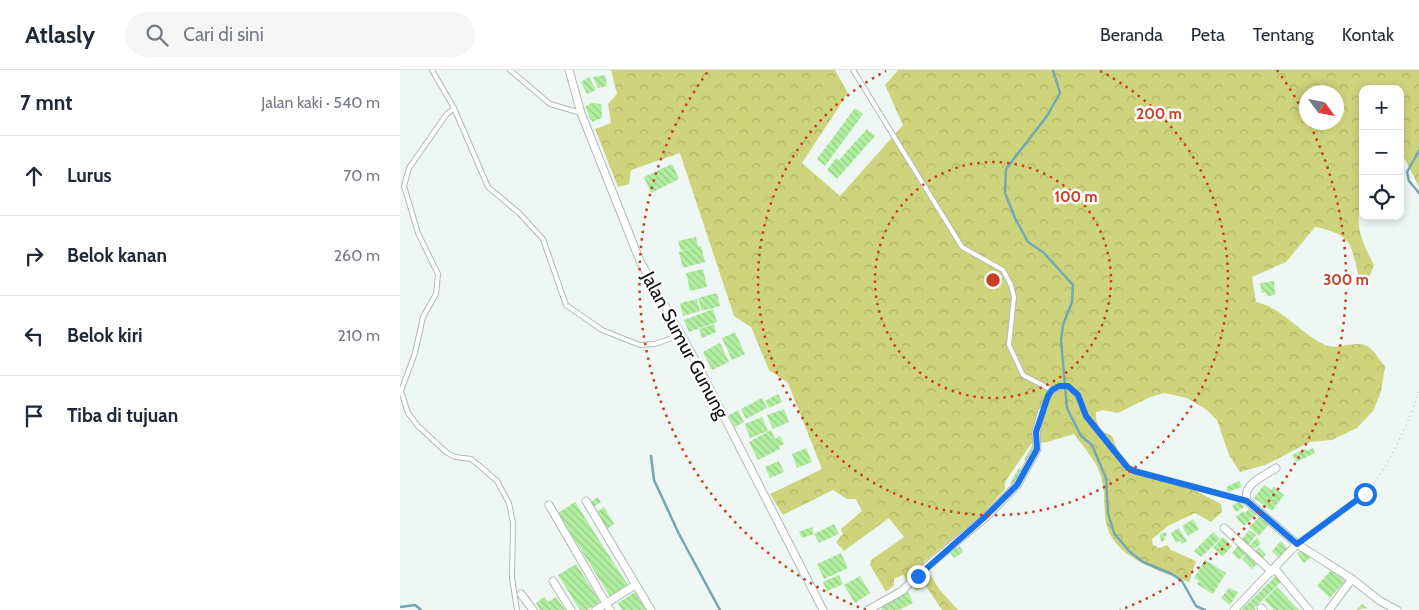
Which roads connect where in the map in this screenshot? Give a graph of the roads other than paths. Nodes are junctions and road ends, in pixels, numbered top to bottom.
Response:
1 (432, 70) edge
2 (510, 70) edge
3 (569, 70) edge
4 (853, 70) edge
5 (454, 108) junction
6 (581, 113) junction
7 (681, 335) junction
8 (1052, 390) junction
9 (1042, 410) joint
10 (1276, 468) dead end
11 (1247, 501) junction
12 (586, 502) dead end
13 (549, 505) dead end
14 (1224, 528) dead end
15 (1297, 544) junction
16 (1273, 570) junction
17 (1352, 579) junction
18 (553, 581) dead end
19 (635, 585) junction
20 (521, 594) dead end
21 (608, 607) edge
22 (516, 610) edge
23 (532, 610) edge
24 (571, 610) edge
25 (596, 610) edge
26 (651, 610) edge
27 (823, 610) edge
28 (868, 610) edge
29 (1234, 610) edge
30 (1309, 610) edge
31 (1329, 610) edge
32 (1397, 610) edge

1 - 5 lane
2 - 6 lane
3 - 6 street, Jalan Sumur Gunung
4 - 8 lane
5 - 7 lane
5 - 22 lane
6 - 7 street, Jalan Sumur Gunung
7 - 27 street, Jalan Sumur Gunung
8 - 9 lane
8 - 11 lane
9 - 28 street
10 - 11 street
11 - 15 street
12 - 19 street
13 - 21 street
14 - 16 street
15 - 16 street
15 - 17 street
16 - 29 street
16 - 30 street
17 - 31 street
17 - 32 street
18 - 24 street
19 - 21 street
19 - 26 street
20 - 23 street
21 - 25 street

